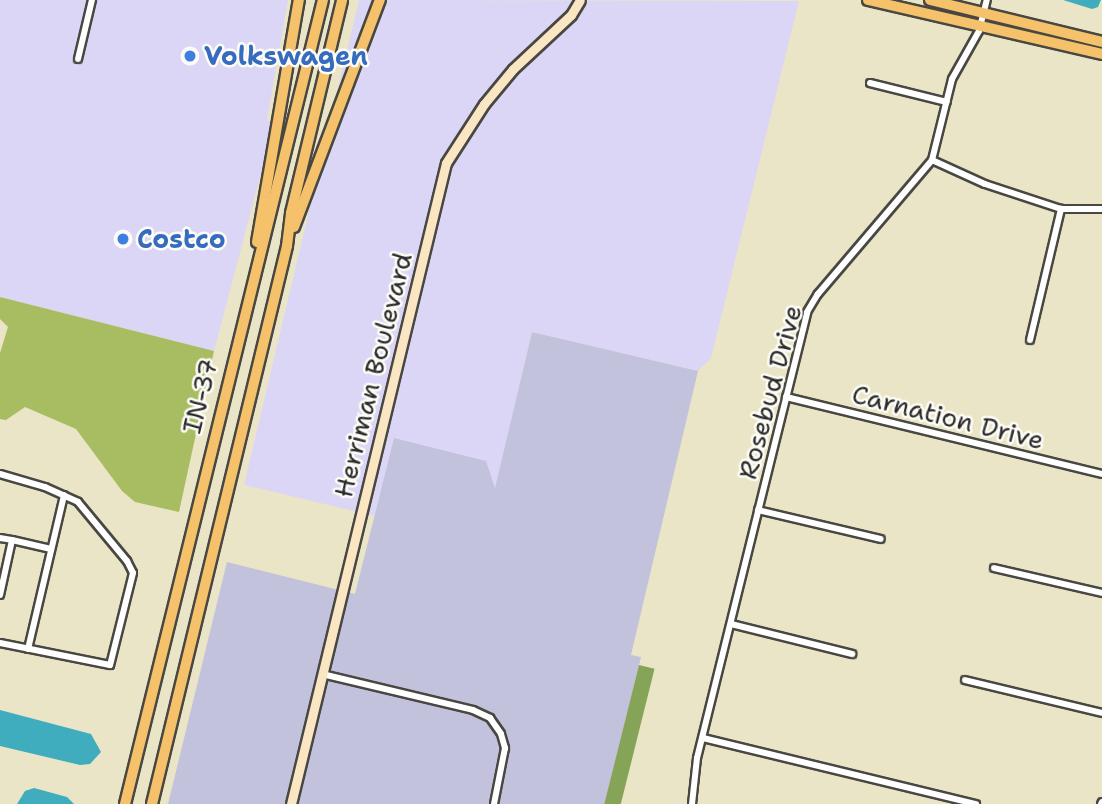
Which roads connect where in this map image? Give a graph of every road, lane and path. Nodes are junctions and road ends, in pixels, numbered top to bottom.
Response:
1 (92, 0) edge
2 (299, 0) edge
3 (323, 0) edge
4 (342, 0) edge
5 (580, 0) edge
6 (868, 0) edge
7 (930, 0) edge
8 (987, 0) edge
9 (379, 2) edge
10 (983, 19) junction
11 (1102, 43) edge
12 (1102, 54) edge
13 (79, 59) dead end
14 (870, 83) dead end
15 (947, 102) junction
16 (932, 159) junction
17 (1061, 209) junction
18 (1102, 209) edge
19 (286, 246) junction
20 (248, 294) junction
21 (1030, 340) dead end
22 (786, 397) junction
23 (0, 474) edge
24 (1102, 474) edge
25 (64, 495) junction
26 (758, 510) junction
27 (0, 537) edge
28 (881, 539) dead end
29 (12, 540) junction
30 (51, 549) junction
31 (994, 568) dead end
32 (1102, 593) edge
33 (0, 595) edge
34 (731, 624) junction
35 (0, 643) edge
36 (28, 649) junction
37 (852, 654) dead end
38 (322, 674) junction
39 (965, 680) dead end
40 (1102, 713) edge
41 (703, 738) junction
42 (125, 804) edge
43 (152, 804) edge
44 (291, 804) edge
45 (494, 804) edge
46 (692, 804) edge
47 (976, 804) edge

1 - 13 street
2 - 20 highway
3 - 20 highway, IN-37
4 - 19 highway, IN-37
5 - 38 street, Herriman Boulevard
6 - 10 main road
7 - 10 main road
8 - 10 street, Rosebud Drive
9 - 19 highway
10 - 11 main road
10 - 12 main road
10 - 15 street, Rosebud Drive
14 - 15 street
15 - 16 street, Rosebud Drive
16 - 17 street
16 - 22 street, Rosebud Drive
17 - 18 street
17 - 21 street
19 - 43 highway, IN-37
20 - 42 highway, IN-37
22 - 24 street, Carnation Drive
22 - 26 street, Rosebud Drive
23 - 25 street
25 - 30 street
25 - 36 street
26 - 28 street
26 - 34 street, Rosebud Drive
27 - 29 street
29 - 30 street
29 - 33 street
30 - 36 street
31 - 32 street
34 - 37 street
34 - 41 street, Rosebud Drive
35 - 36 street
38 - 44 street, Herriman Boulevard
38 - 45 street
39 - 40 street
41 - 46 street, Rosebud Drive
41 - 47 street

